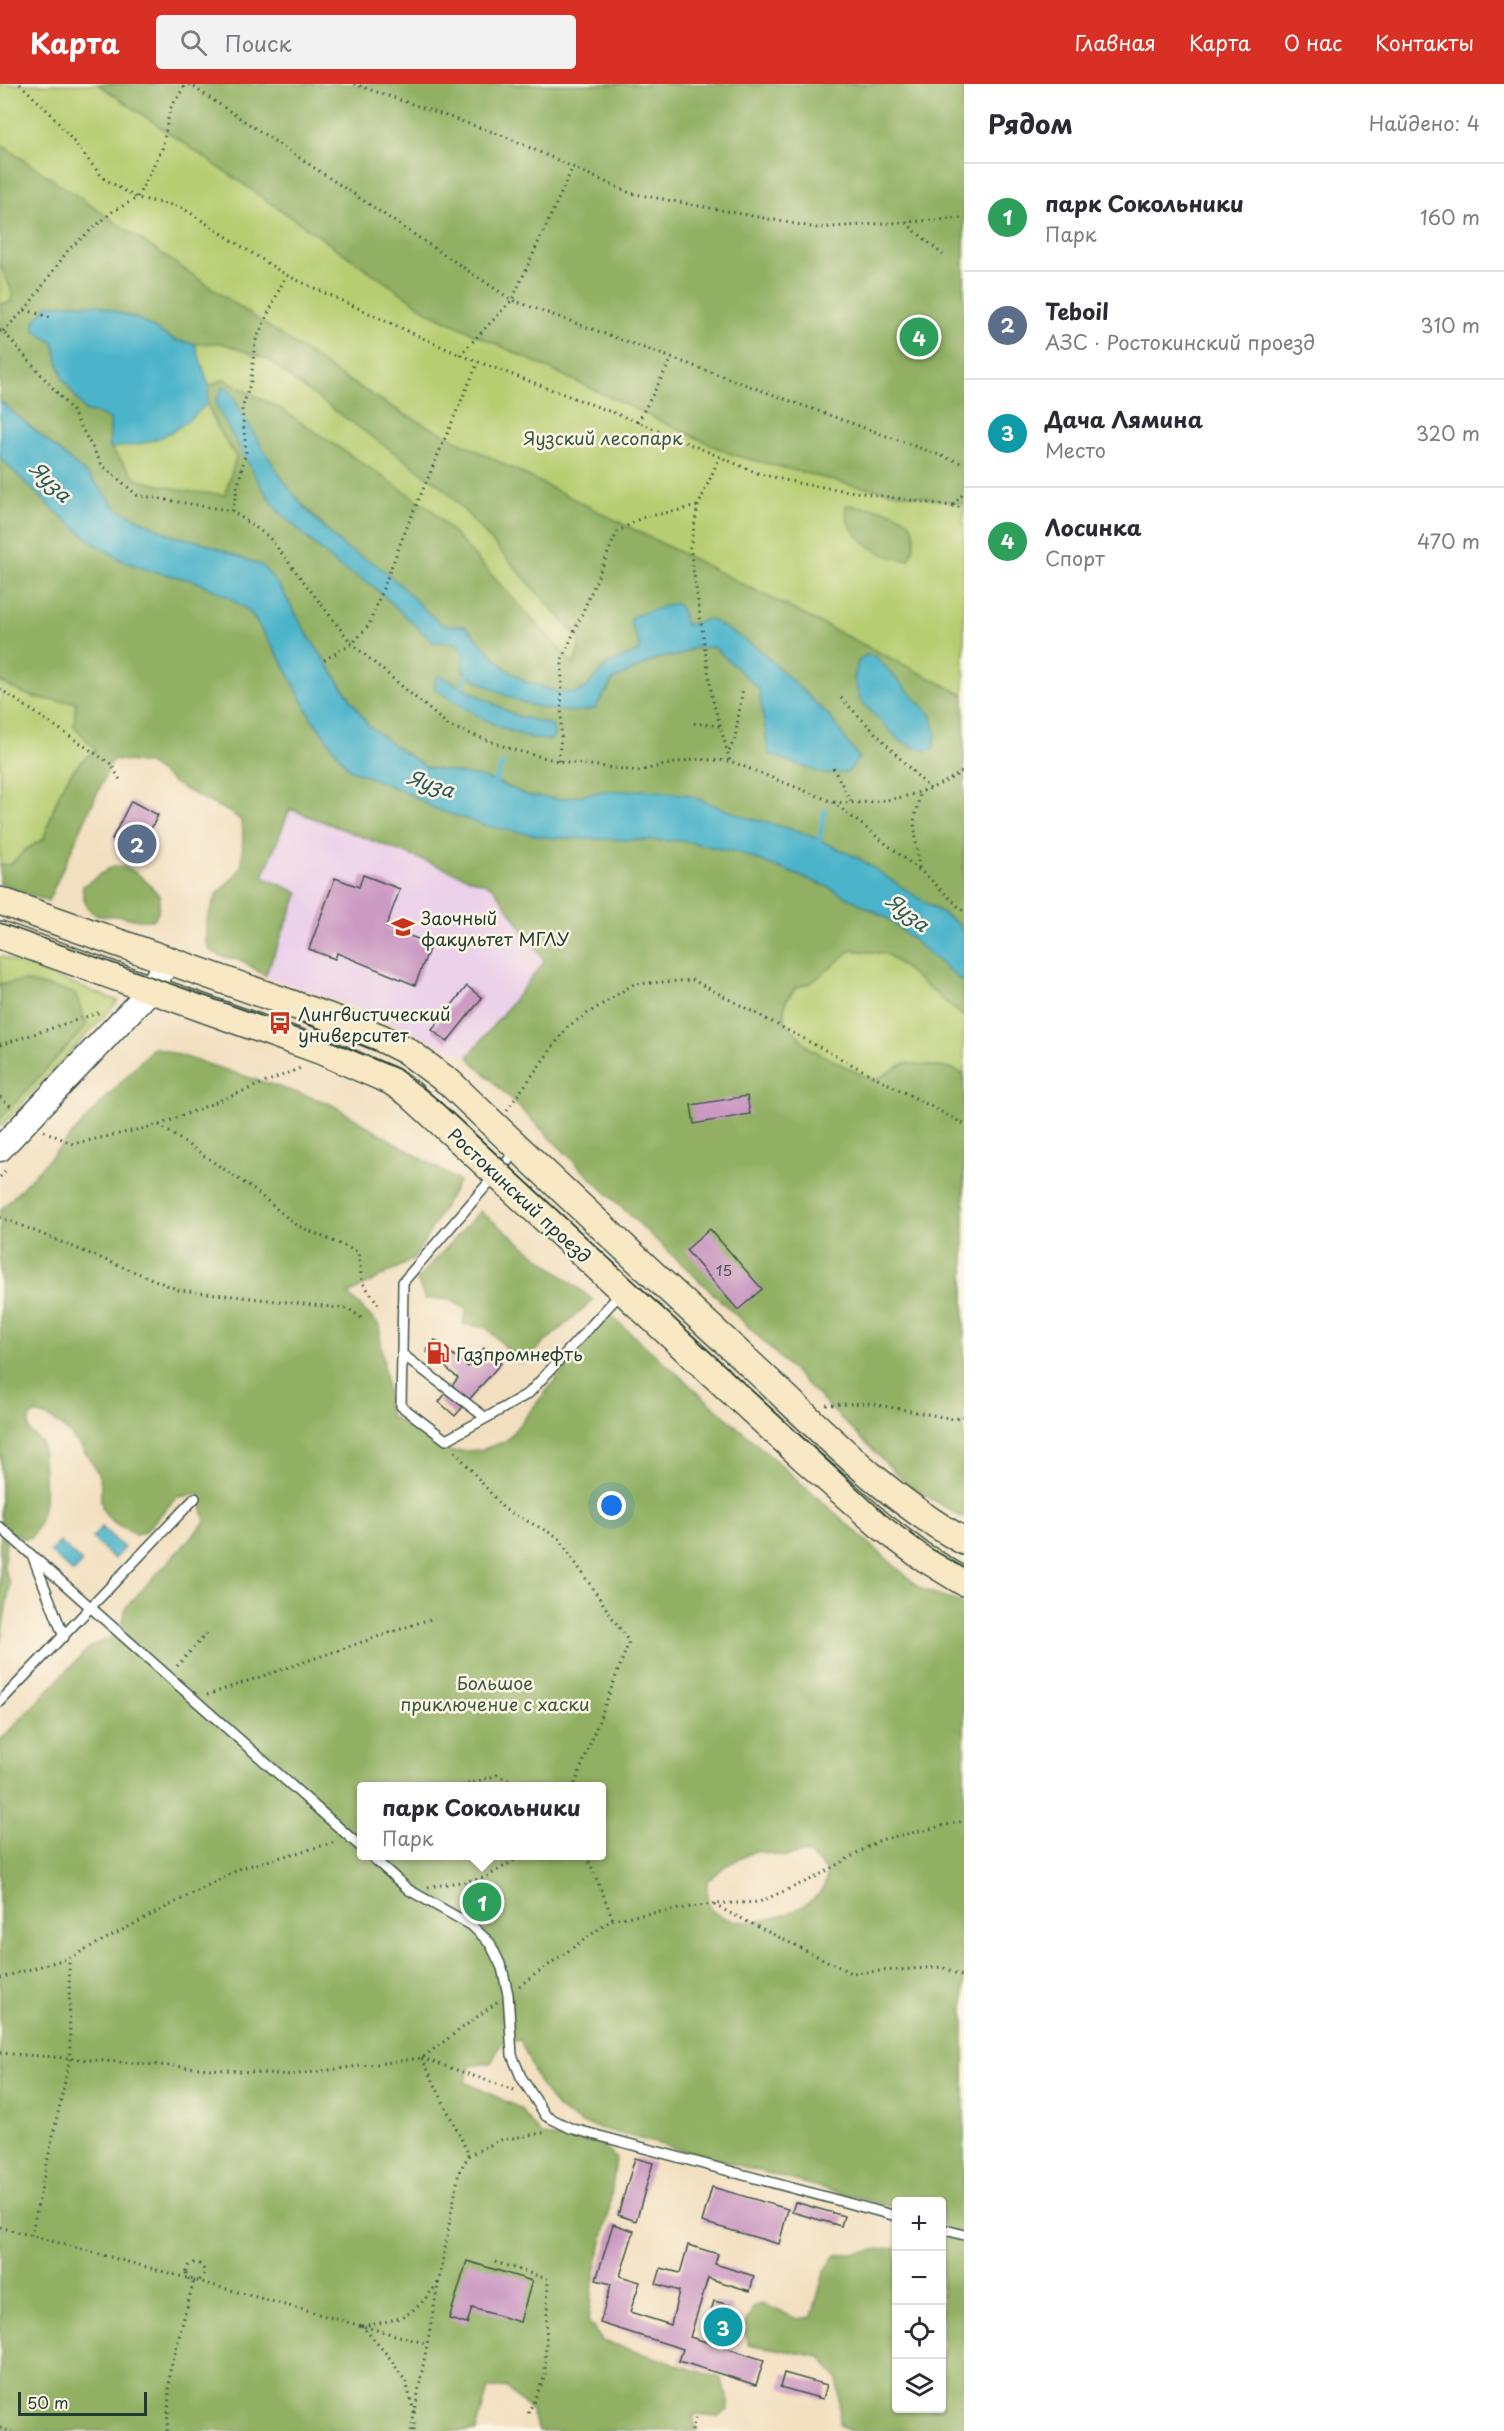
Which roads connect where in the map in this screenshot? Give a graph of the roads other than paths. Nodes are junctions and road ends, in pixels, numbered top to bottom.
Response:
1 (0, 901) edge
2 (0, 935) edge
3 (168, 962) junction
4 (149, 989) junction
5 (518, 1148) junction
6 (0, 1149) edge
7 (496, 1172) junction
8 (623, 1291) junction
9 (402, 1354) junction
10 (486, 1418) junction
11 (195, 1498) dead end
12 (0, 1527) edge
13 (964, 1541) edge
14 (32, 1555) junction
15 (964, 1581) edge
16 (92, 1608) junction
17 (64, 1637) junction
18 (0, 1702) edge
19 (357, 1843) edge
20 (375, 1860) edge
21 (892, 2215) edge
22 (946, 2230) edge
23 (964, 2235) edge

1 - 3 main road, Ростокинский проезд
2 - 4 main road, Ростокинский проезд
3 - 4 street
3 - 5 main road, Ростокинский проезд
4 - 6 street
4 - 7 main road, Ростокинский проезд
5 - 7 lane
5 - 13 main road, Ростокинский проезд
7 - 8 main road, Ростокинский проезд
7 - 9 lane
8 - 10 lane
8 - 15 main road, Ростокинский проезд
9 - 10 lane
9 - 10 lane
11 - 16 lane
12 - 14 lane
14 - 16 lane
14 - 17 lane
16 - 17 lane
16 - 19 lane
17 - 18 lane
20 - 21 lane
22 - 23 lane

